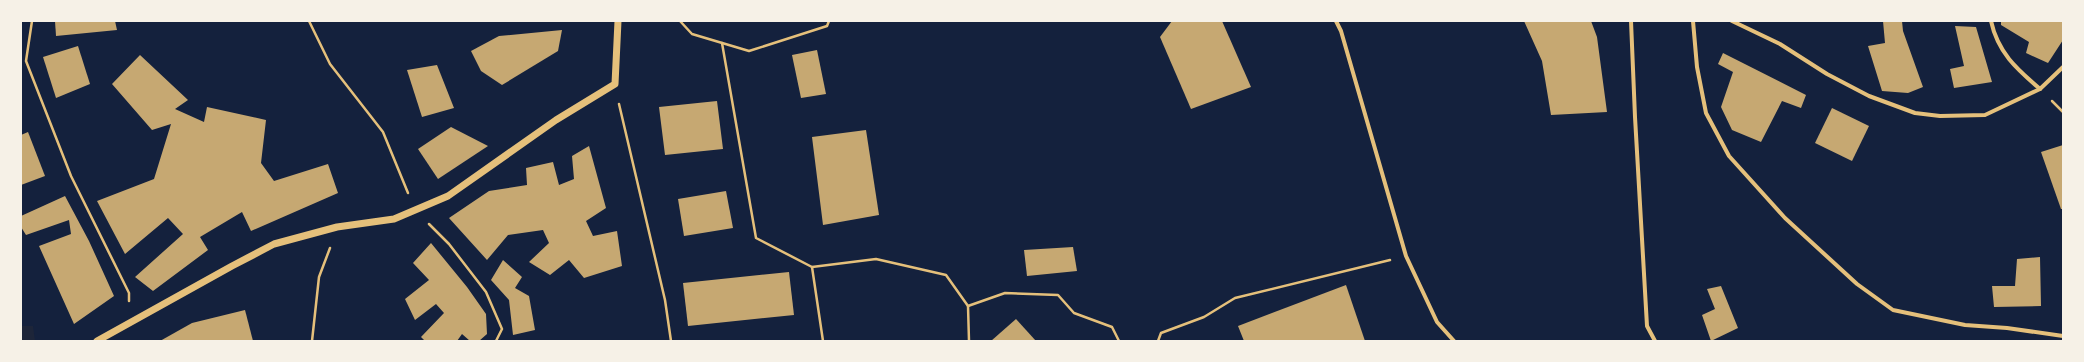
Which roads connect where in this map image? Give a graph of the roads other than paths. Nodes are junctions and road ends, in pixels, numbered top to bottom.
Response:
1 (618, 21) edge
2 (1336, 21) edge
3 (1631, 21) edge
4 (1693, 21) edge
5 (1732, 21) edge
6 (1991, 21) edge
7 (2063, 67) edge
8 (2040, 89) junction
9 (2063, 336) edge
10 (97, 341) edge
11 (1454, 341) edge
12 (1655, 341) edge

1 - 10 street
2 - 11 street
3 - 12 street
4 - 9 street
5 - 8 street
6 - 8 street
7 - 8 street

